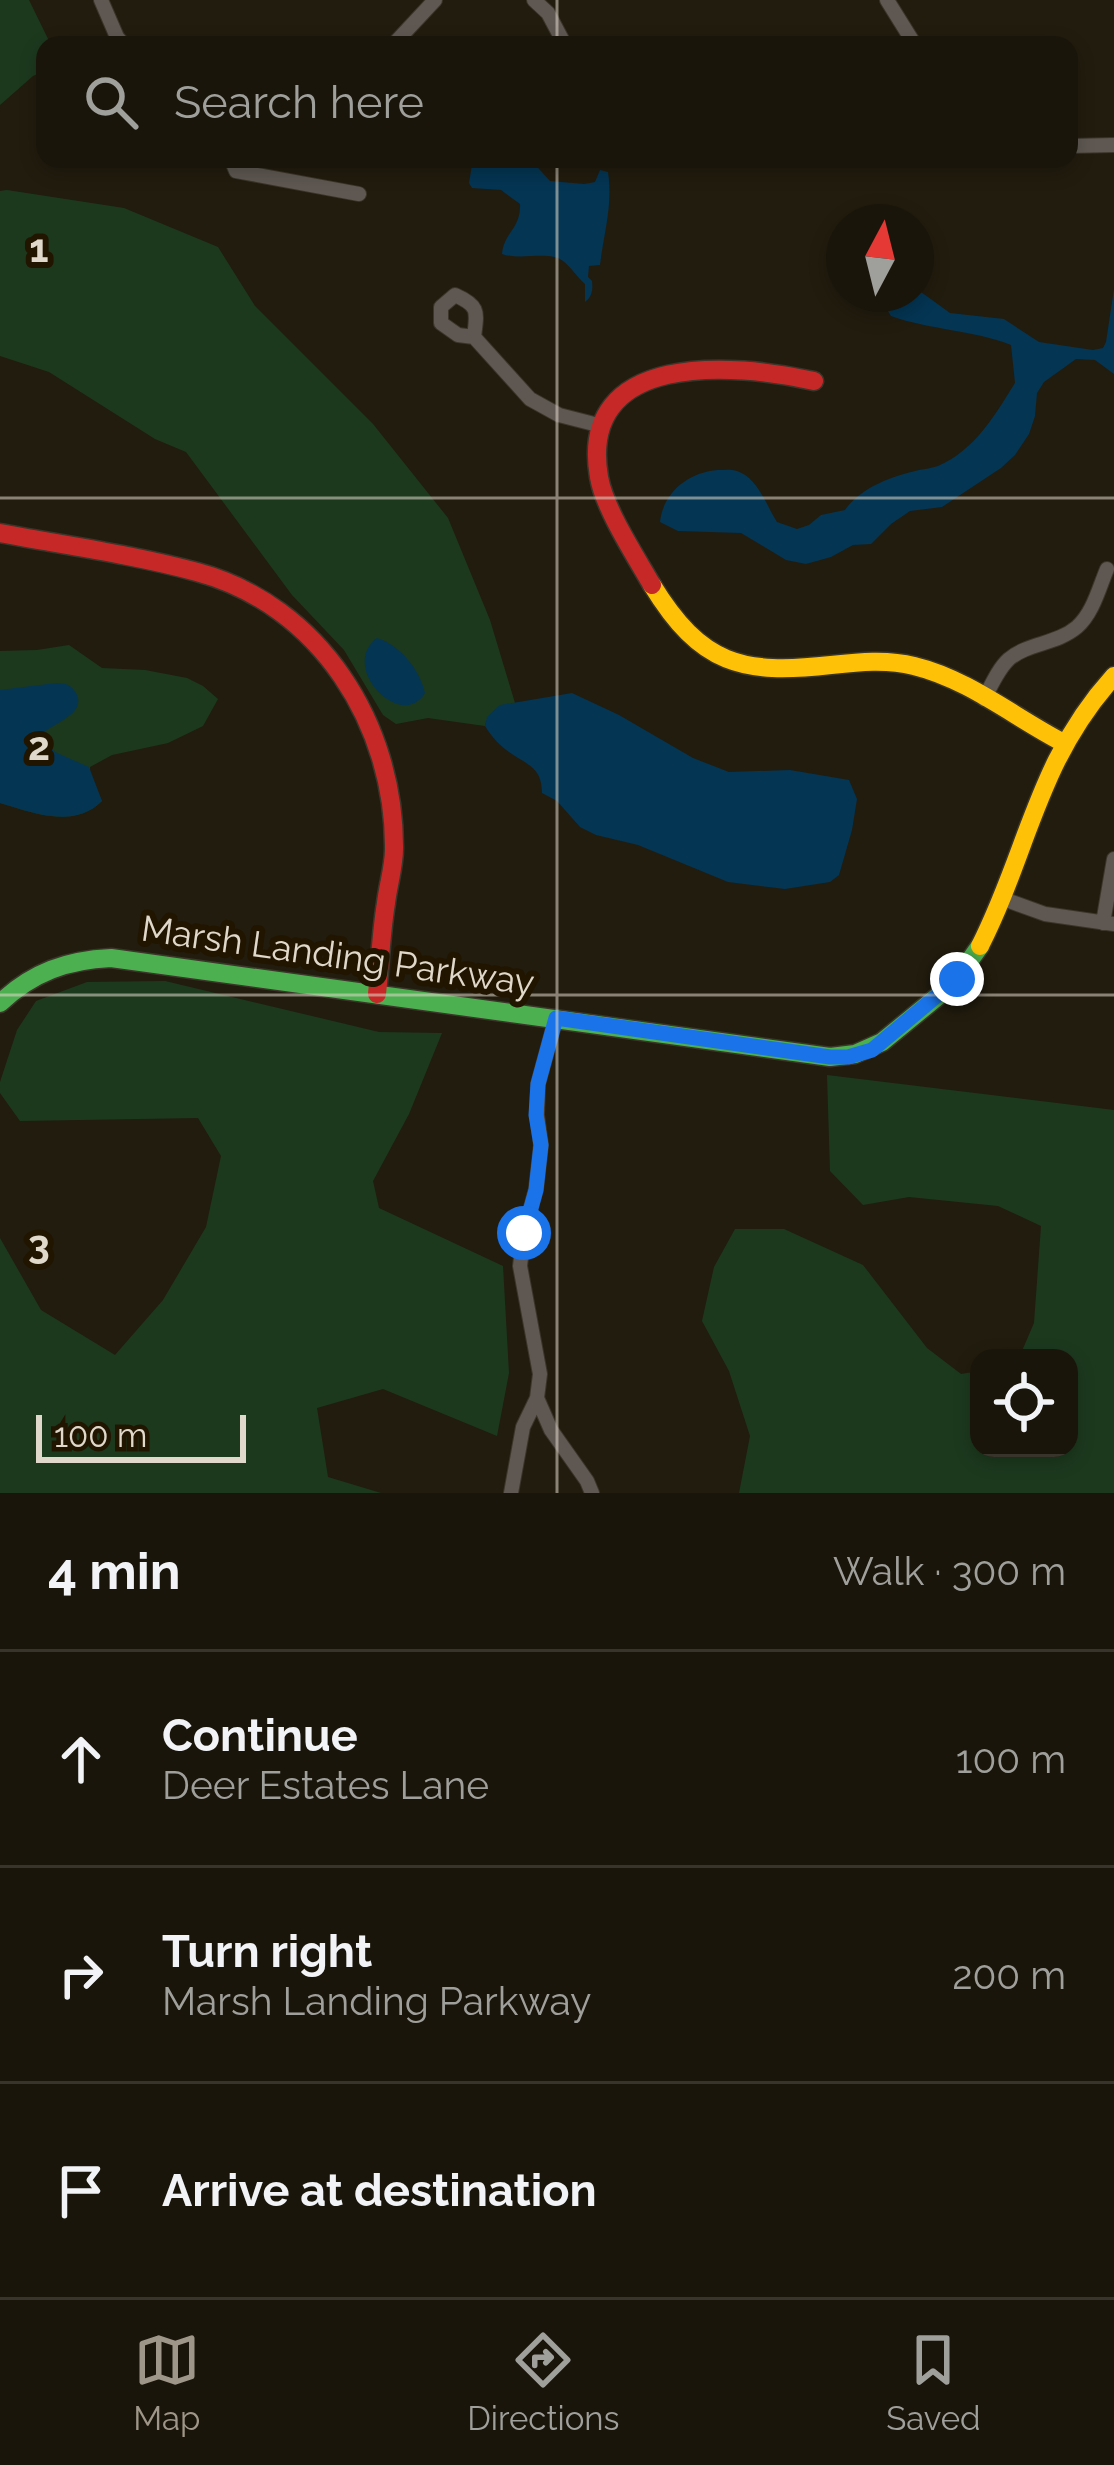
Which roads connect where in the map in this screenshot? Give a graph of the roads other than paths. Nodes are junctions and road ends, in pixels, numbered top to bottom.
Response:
1 (100, 0) edge
2 (435, 0) edge
3 (534, 0) edge
4 (887, 0) edge
5 (117, 36) edge
6 (401, 36) edge
7 (560, 36) edge
8 (909, 36) edge
9 (1114, 145) edge
10 (1078, 146) edge
11 (235, 168) edge
12 (359, 194) dead end
13 (474, 337) dead end
14 (814, 381) dead end
15 (598, 425) junction
16 (0, 533) edge
17 (1107, 569) dead end
18 (1114, 676) edge
19 (984, 699) junction
20 (1062, 742) junction
21 (1114, 859) edge
22 (1000, 898) junction
23 (1108, 924) edge
24 (377, 994) junction
25 (0, 1003) edge
26 (556, 1018) junction
27 (537, 1398) junction
28 (511, 1493) edge
29 (592, 1493) edge

1 - 5 street
2 - 6 street
3 - 7 street
4 - 8 street
9 - 10 street
11 - 12 street
13 - 15 street
14 - 15 street
15 - 19 street
16 - 24 street
17 - 19 street
18 - 20 street
19 - 20 street
20 - 22 street, Marsh Landing Parkway
21 - 23 street
22 - 23 street
22 - 26 street, Marsh Landing Parkway
24 - 25 street, Marsh Landing Parkway
24 - 26 street, Marsh Landing Parkway
26 - 27 street
27 - 28 street
27 - 29 street

